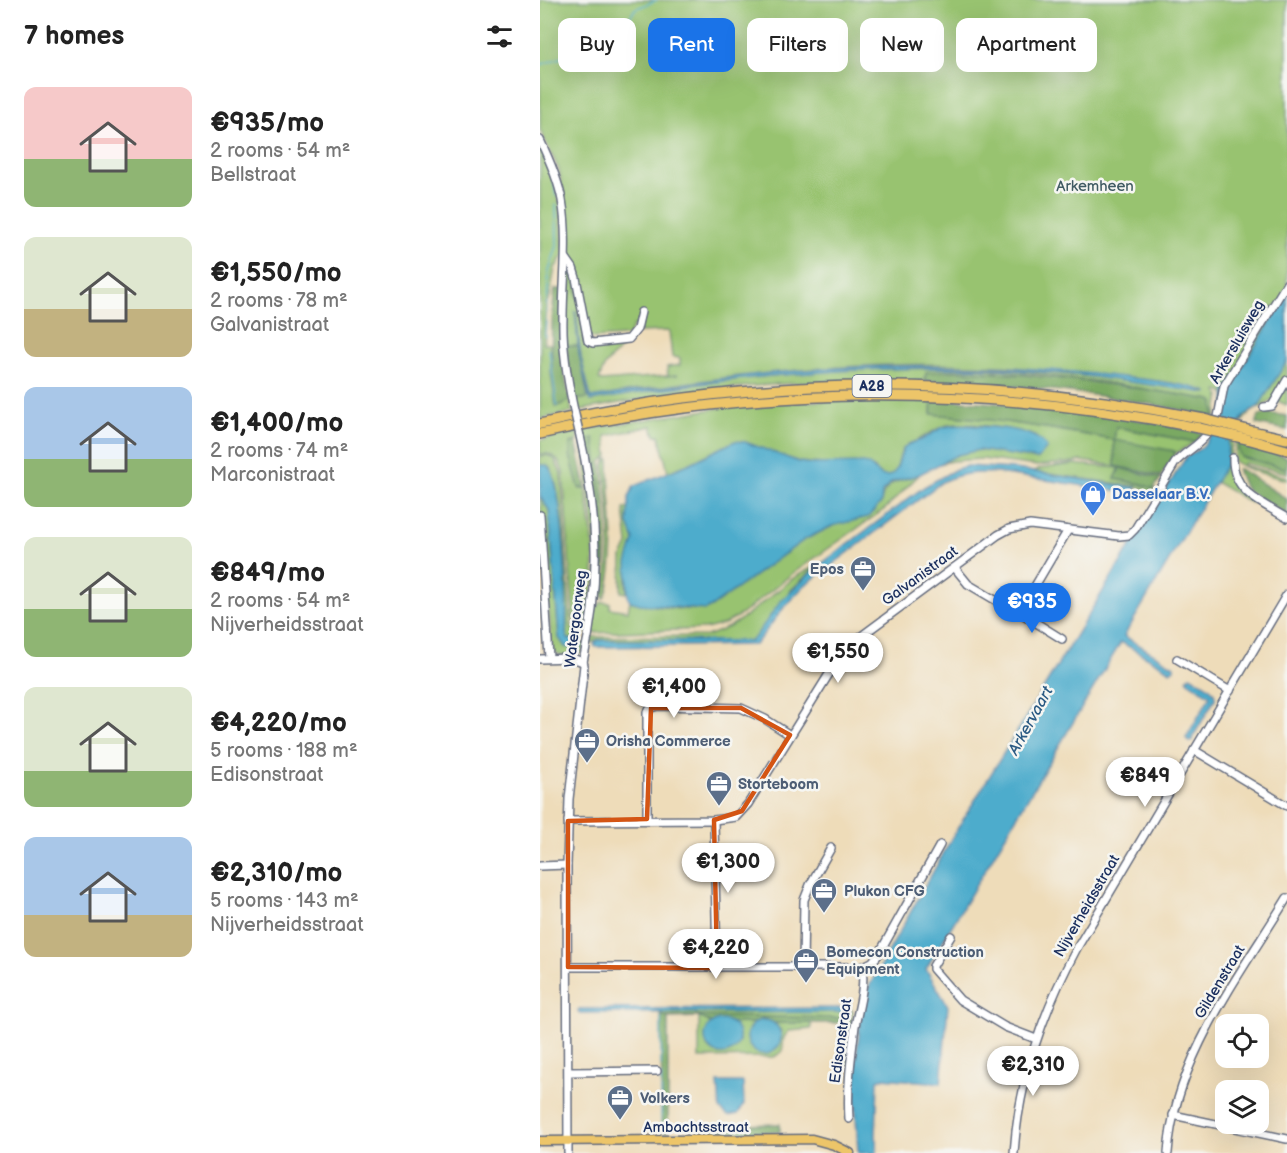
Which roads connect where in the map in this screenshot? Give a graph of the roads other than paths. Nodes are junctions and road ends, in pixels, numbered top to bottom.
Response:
1 (540, 140) edge
2 (566, 258) junction
3 (1287, 283) edge
4 (641, 312) dead end
5 (1287, 380) edge
6 (1264, 407) dead end
7 (1218, 417) dead end
8 (1201, 423) junction
9 (540, 424) edge
10 (540, 434) edge
11 (1207, 434) dead end
12 (1250, 435) junction
13 (1287, 439) edge
14 (1287, 450) edge
15 (1233, 458) dead end
16 (540, 515) edge
17 (1287, 518) edge
18 (1068, 530) junction
19 (955, 568) junction
20 (1287, 594) edge
21 (1014, 609) junction
22 (1062, 639) dead end
23 (549, 658) junction
24 (540, 659) edge
25 (1177, 659) dead end
26 (583, 662) junction
27 (1230, 691) junction
28 (790, 735) junction
29 (1194, 750) junction
30 (1287, 806) edge
31 (647, 819) junction
32 (714, 820) junction
33 (568, 821) junction
34 (940, 845) dead end
35 (831, 848) dead end
36 (540, 866) edge
37 (567, 866) junction
38 (1287, 898) edge
39 (951, 936) dead end
40 (803, 967) junction
41 (862, 967) junction
42 (568, 968) junction
43 (717, 968) junction
44 (1036, 1039) junction
45 (657, 1071) dead end
46 (569, 1072) junction
47 (1173, 1115) junction
48 (849, 1119) dead end
49 (1287, 1139) edge
50 (568, 1140) junction
51 (540, 1141) edge
52 (568, 1153) edge
53 (850, 1153) edge
54 (1014, 1153) edge
55 (1168, 1153) edge

1 - 2 street, Watergoorweg
2 - 4 street
2 - 26 street, Watergoorweg, bridge
3 - 7 street, Arkersluisweg
5 - 6 street
8 - 9 highway, A28
8 - 10 highway, A28
8 - 12 highway, A28, bridge
11 - 18 street, Galvanistraat
12 - 13 highway, A28
12 - 14 highway, A28
15 - 17 street
16 - 23 street
18 - 19 street, Galvanistraat
18 - 21 street
19 - 21 street
19 - 28 street, Galvanistraat
20 - 27 street, Nijverheidsstraat
21 - 22 street
23 - 24 street
23 - 26 street
25 - 27 street
26 - 33 street, Watergoorweg
27 - 29 street, Nijverheidsstraat
28 - 31 street
28 - 32 street, Galvanistraat
29 - 30 street
29 - 44 street, Nijverheidsstraat
31 - 32 street, Galvanistraat
31 - 33 street, Galvanistraat
32 - 43 street
33 - 37 street, Watergoorweg
34 - 41 street
35 - 40 street
36 - 37 street
37 - 42 street, Watergoorweg
38 - 47 street, Gildenstraat
39 - 44 street
40 - 41 street
40 - 43 street
41 - 48 street, Edisonstraat
42 - 43 street
42 - 46 street, Watergoorweg
44 - 54 street, Nijverheidsstraat
45 - 46 street
46 - 50 street, Watergoorweg
47 - 49 street
47 - 55 street, Gildenstraat
50 - 51 main road, Ambachtsstraat
50 - 52 street, Watergoorweg
50 - 53 main road, Ambachtsstraat

